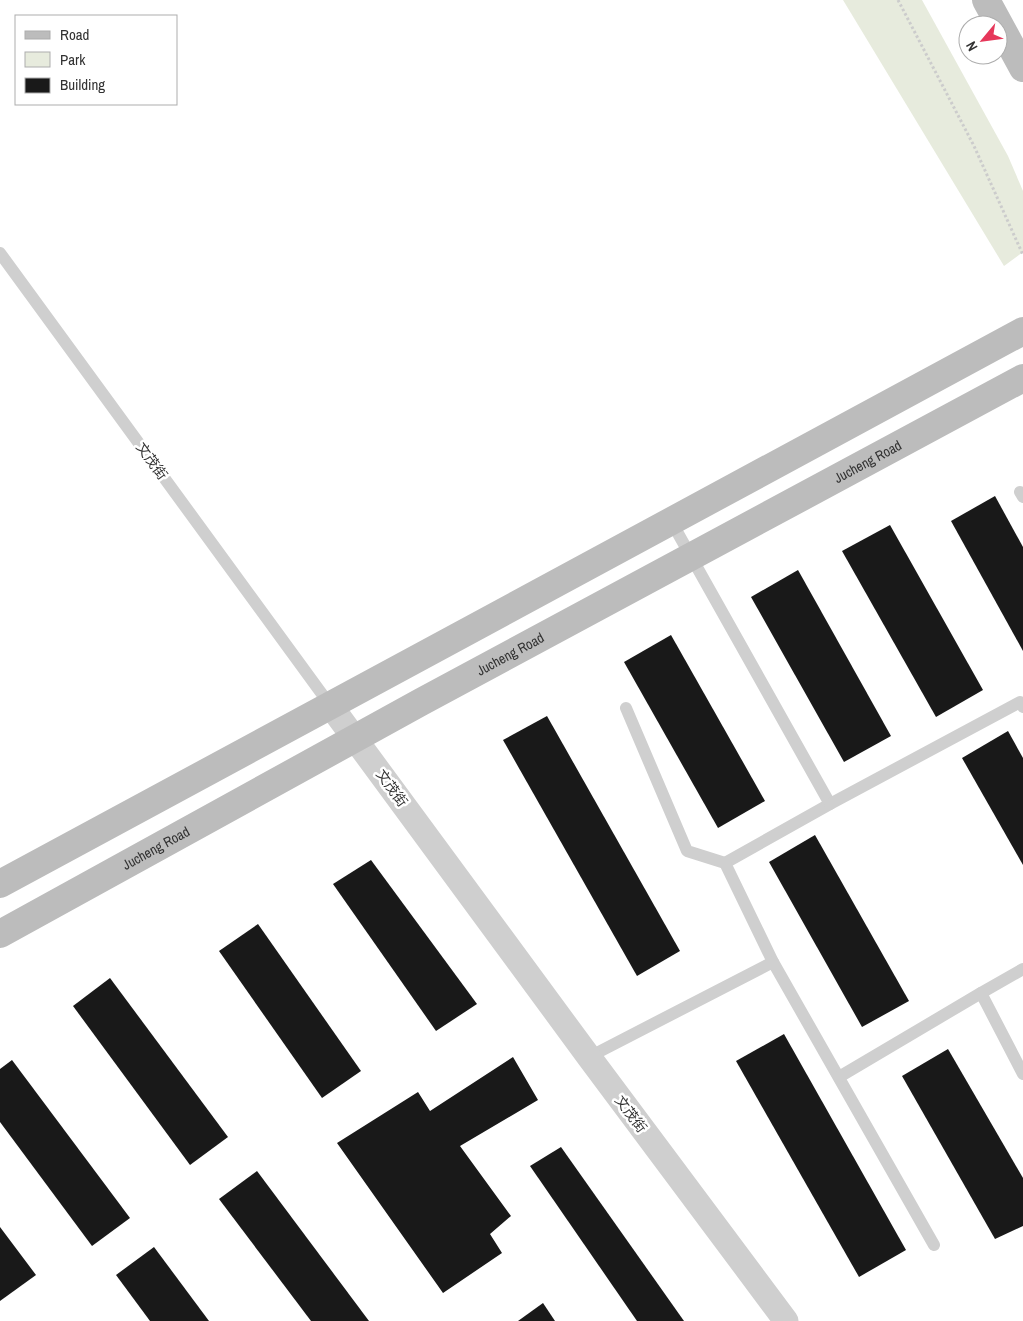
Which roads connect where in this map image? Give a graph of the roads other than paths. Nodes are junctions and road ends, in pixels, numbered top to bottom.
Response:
1 (986, 0) edge
2 (1023, 68) edge
3 (0, 253) edge
4 (1023, 331) edge
5 (1023, 378) edge
6 (671, 521) junction
7 (691, 557) junction
8 (330, 705) junction
9 (1023, 707) edge
10 (626, 708) dead end
11 (355, 738) junction
12 (830, 804) junction
13 (725, 864) junction
14 (0, 884) edge
15 (0, 934) edge
16 (773, 962) junction
17 (1023, 969) edge
18 (981, 993) junction
19 (589, 1057) junction
20 (1023, 1074) edge
21 (839, 1078) junction
22 (934, 1245) dead end
23 (786, 1321) edge

1 - 2 street
3 - 8 lane, 文茂街
4 - 6 street
5 - 7 street, Jucheng Road
6 - 7 lane
6 - 8 street
7 - 11 street, Jucheng Road
7 - 12 lane
8 - 11 street, 文茂街
8 - 14 street
9 - 12 lane
10 - 13 lane
11 - 15 street, Jucheng Road
11 - 19 street, 文茂街
12 - 13 lane
13 - 16 lane
16 - 19 lane
16 - 21 lane
17 - 18 lane
18 - 20 lane
18 - 21 lane
19 - 23 street, 文茂街
21 - 22 lane

